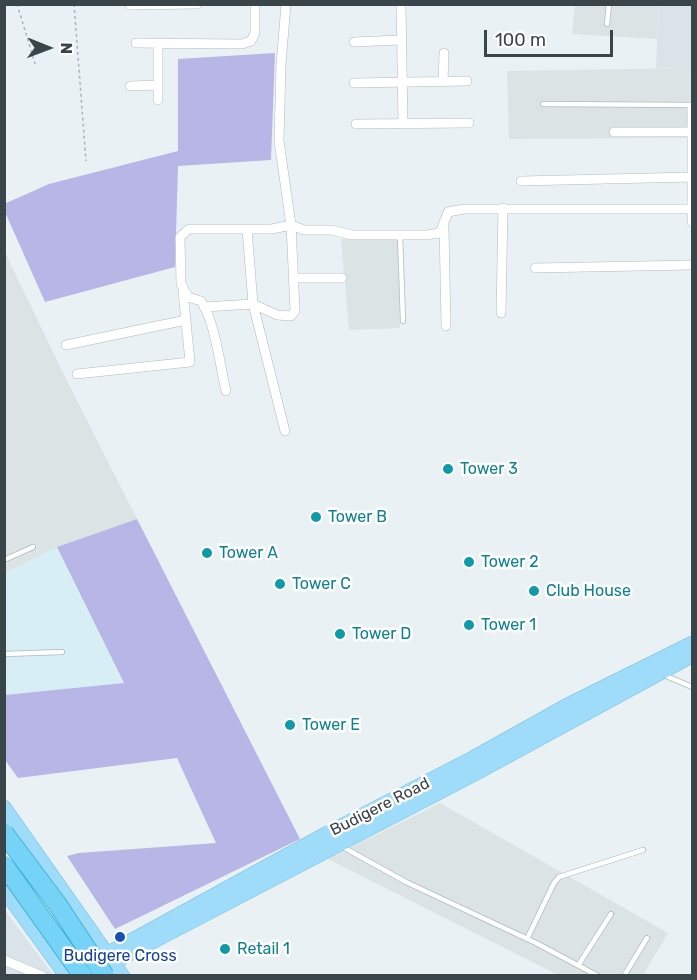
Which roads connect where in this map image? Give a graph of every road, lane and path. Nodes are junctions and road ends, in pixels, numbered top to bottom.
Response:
1 (17, 4) edge
2 (74, 4) edge
3 (197, 4) edge
4 (255, 4) edge
5 (286, 4) edge
6 (400, 4) edge
7 (609, 4) edge
8 (130, 5) edge
9 (607, 24) dead end
10 (401, 40) junction
11 (354, 42) dead end
12 (136, 43) dead end
13 (158, 44) junction
14 (444, 53) dead end
15 (36, 67) dead end
16 (443, 81) junction
17 (467, 81) dead end
18 (402, 82) junction
19 (354, 83) dead end
20 (158, 85) junction
21 (130, 86) dead end
22 (158, 100) dead end
23 (543, 104) dead end
24 (693, 106) edge
25 (692, 116) edge
26 (469, 123) dead end
27 (356, 124) dead end
28 (403, 124) junction
29 (614, 132) dead end
30 (692, 132) edge
31 (692, 154) edge
32 (86, 161) dead end
33 (692, 177) edge
34 (521, 181) dead end
35 (503, 208) junction
36 (692, 209) edge
37 (693, 222) edge
38 (444, 224) junction
39 (291, 225) junction
40 (247, 229) junction
41 (400, 235) junction
42 (693, 265) edge
43 (535, 268) dead end
44 (295, 278) junction
45 (342, 278) dead end
46 (183, 292) junction
47 (252, 303) junction
48 (204, 307) junction
49 (501, 313) dead end
50 (186, 320) junction
51 (404, 321) dead end
52 (446, 326) dead end
53 (66, 345) dead end
54 (77, 374) dead end
55 (226, 391) dead end
56 (285, 431) dead end
57 (33, 547) dead end
58 (4, 560) edge
59 (693, 644) edge
60 (62, 652) dead end
61 (4, 654) edge
62 (693, 656) edge
63 (658, 673) junction
64 (693, 687) edge
65 (4, 808) edge
66 (4, 833) edge
67 (338, 845) junction
68 (643, 850) dead end
69 (4, 865) edge
70 (4, 889) edge
71 (611, 914) dead end
72 (647, 938) dead end
73 (527, 939) junction
74 (4, 960) edge
75 (579, 964) junction
76 (112, 967) edge
77 (42, 975) edge
78 (70, 975) edge
79 (83, 975) edge
80 (93, 975) edge
81 (598, 975) edge
82 (624, 975) edge

1 - 15 path
2 - 32 path
3 - 8 street
4 - 13 street
5 - 39 street
6 - 10 street
7 - 9 lane
10 - 11 street
10 - 18 street
12 - 13 street
13 - 20 street
14 - 16 street
16 - 17 street
16 - 18 street
18 - 19 street
18 - 28 street
20 - 21 street
20 - 22 street
23 - 24 lane
24 - 25 street
25 - 30 street
26 - 28 street
27 - 28 street
29 - 30 street
30 - 31 street
31 - 33 street
33 - 34 street
33 - 36 street
35 - 36 street
35 - 38 street
35 - 49 street
36 - 37 street
38 - 41 street
38 - 52 street
39 - 40 street
39 - 41 street
39 - 44 street
40 - 46 street
40 - 47 street
41 - 51 lane
42 - 43 street
44 - 45 street
44 - 47 street
46 - 48 street
46 - 50 street
47 - 48 street
47 - 56 street
48 - 55 street
50 - 53 street
50 - 54 street
57 - 58 lane
59 - 76 main road, Budigere Road
60 - 61 lane
62 - 63 main road, Budigere Road
63 - 64 lane
63 - 67 main road, Budigere Road
65 - 76 main road
66 - 76 highway, bridge
67 - 73 lane
67 - 76 main road, Budigere Road
68 - 73 lane
69 - 79 highway, bridge
70 - 78 main road
71 - 75 lane
72 - 82 lane
73 - 75 lane
74 - 77 street
75 - 81 lane
76 - 78 main road, Budigere Road
76 - 80 main road, Budigere Road

